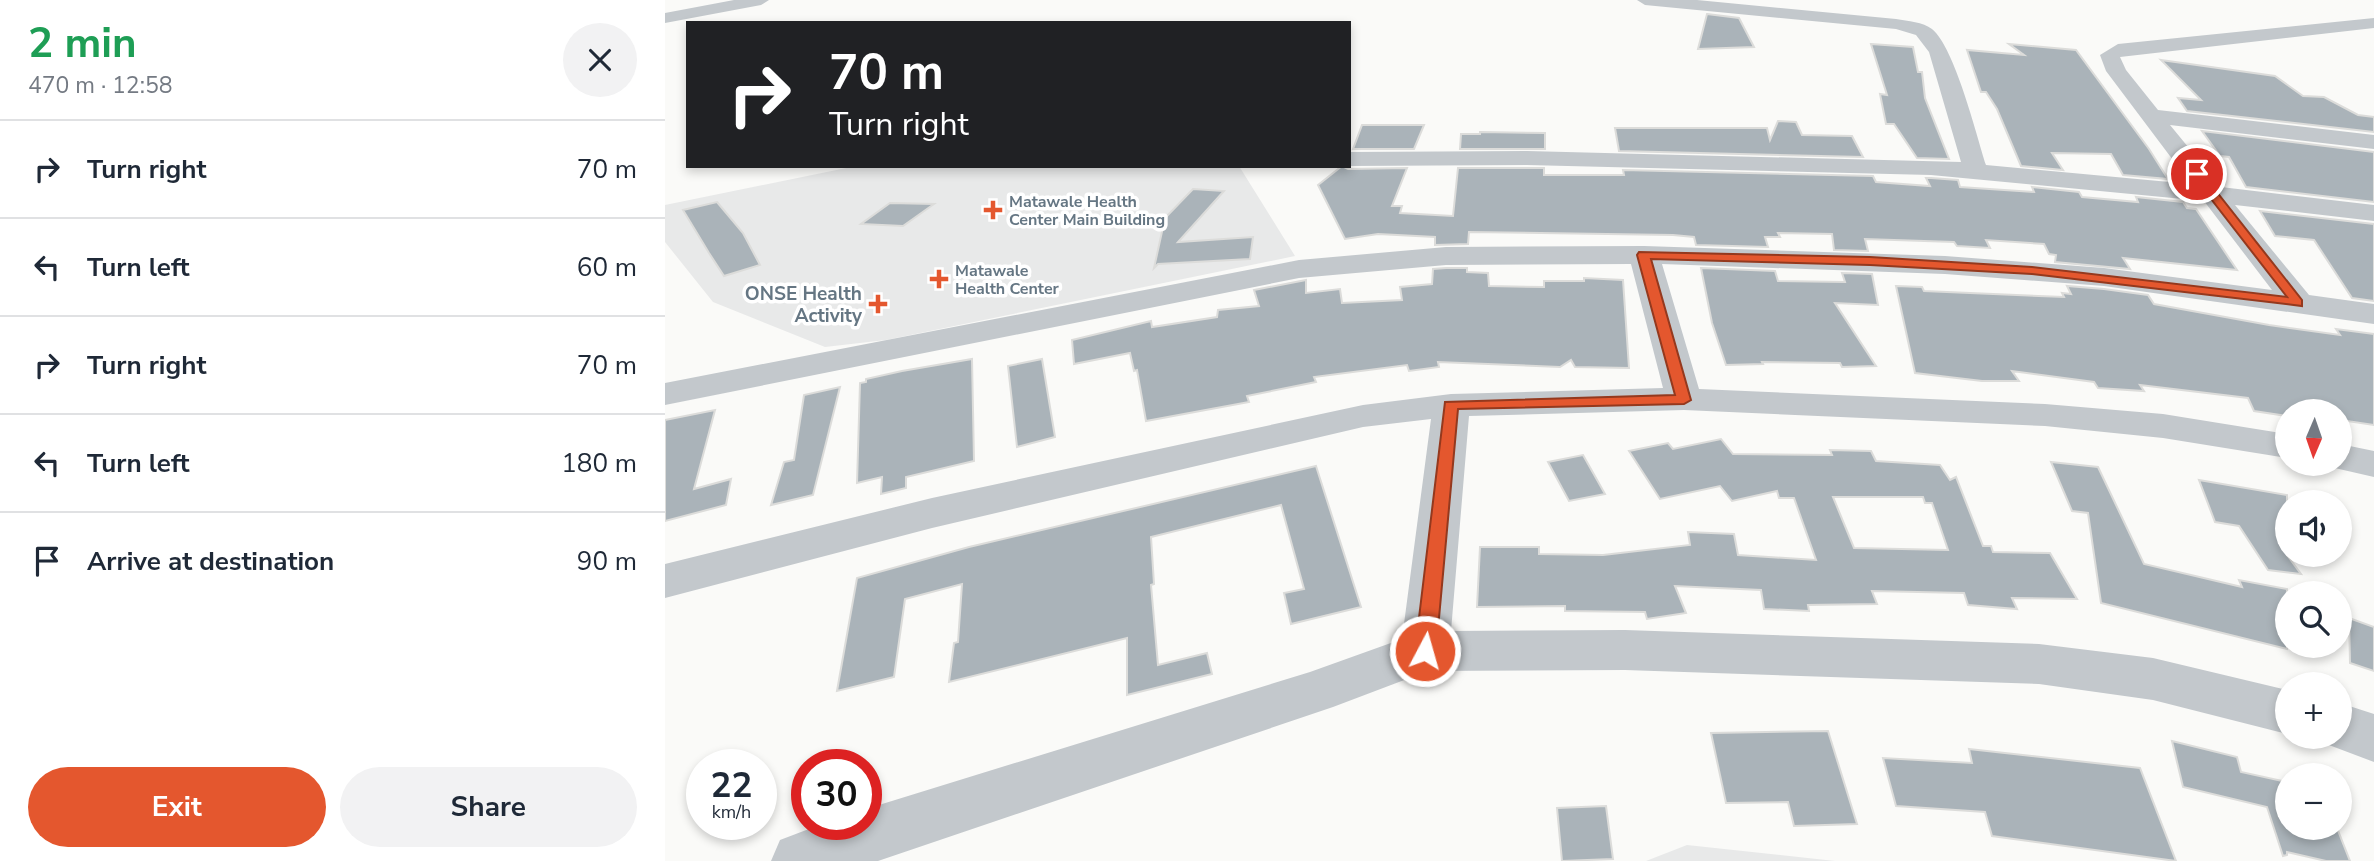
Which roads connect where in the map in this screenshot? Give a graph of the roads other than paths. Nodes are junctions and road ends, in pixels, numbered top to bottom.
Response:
1 (761, 0) edge
2 (1645, 0) edge
3 (665, 18) edge
4 (2374, 23) edge
5 (2151, 116) junction
6 (2374, 142) edge
7 (1351, 159) edge
8 (1975, 169) junction
9 (2213, 194) junction
10 (2374, 213) edge
11 (1644, 255) junction
12 (2298, 303) junction
13 (2374, 314) edge
14 (665, 394) edge
15 (1684, 400) junction
16 (1451, 405) junction
17 (2275, 444) edge
18 (2352, 459) edge
19 (2374, 464) edge
20 (665, 582) edge
21 (1425, 651) junction
22 (2275, 709) edge
23 (2352, 730) edge
24 (2374, 738) edge
25 (801, 861) edge

1 - 3 street
2 - 8 street
4 - 5 street
5 - 6 street
5 - 9 street
7 - 8 street
8 - 9 street
9 - 10 street
9 - 12 street
11 - 12 street
11 - 14 street
11 - 15 street
12 - 13 street
15 - 16 street
15 - 17 street
16 - 20 street
16 - 21 street
18 - 19 street
21 - 22 street
21 - 25 street
23 - 24 street

